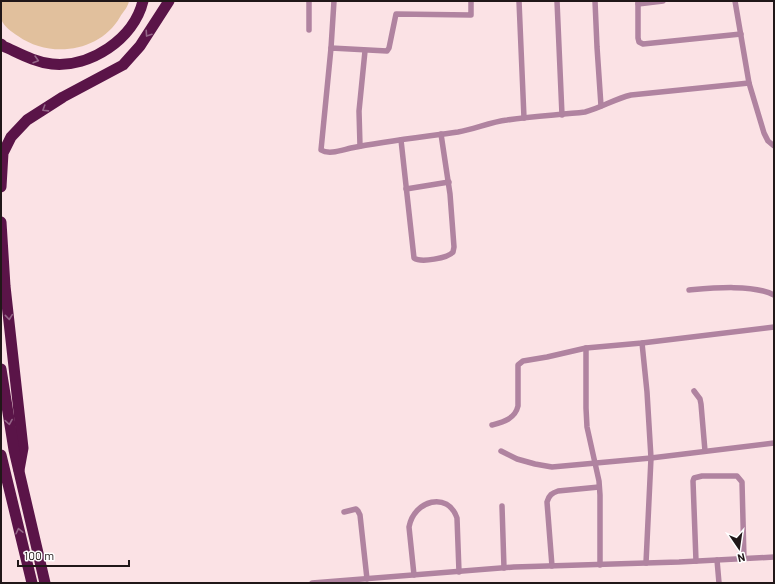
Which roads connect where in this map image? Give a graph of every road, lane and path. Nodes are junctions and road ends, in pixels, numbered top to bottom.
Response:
1 (143, 1) edge
2 (170, 1) edge
3 (309, 1) edge
4 (334, 1) edge
5 (471, 1) edge
6 (519, 1) edge
7 (558, 1) edge
8 (595, 1) edge
9 (663, 1) edge
10 (735, 1) edge
11 (638, 2) edge
12 (309, 30) dead end
13 (741, 34) junction
14 (1, 44) edge
15 (331, 48) junction
16 (365, 50) junction
17 (749, 83) junction
18 (601, 106) junction
19 (562, 115) junction
20 (524, 118) junction
21 (441, 134) junction
22 (401, 140) junction
23 (360, 146) junction
24 (774, 146) edge
25 (449, 182) junction
26 (1, 187) edge
27 (406, 189) junction
28 (1, 222) edge
29 (689, 290) dead end
30 (774, 295) edge
31 (774, 327) edge
32 (642, 343) junction
33 (586, 348) junction
34 (1, 369) edge
35 (694, 391) dead end
36 (492, 425) dead end
37 (774, 443) edge
38 (501, 451) dead end
39 (705, 451) junction
40 (1, 455) edge
41 (651, 458) junction
42 (595, 463) junction
43 (19, 470) junction
44 (599, 487) junction
45 (502, 506) dead end
46 (344, 512) dead end
47 (774, 557) edge
48 (744, 559) junction
49 (718, 560) junction
50 (696, 561) junction
51 (646, 563) junction
52 (600, 565) junction
53 (552, 566) junction
54 (504, 568) junction
55 (459, 572) junction
56 (414, 575) junction
57 (366, 578) junction
58 (32, 583) edge
59 (45, 583) edge
60 (312, 583) edge
61 (719, 583) edge

14 -> 1 highway
2 -> 26 highway
3 - 12 street
4 - 15 street
5 - 16 street
6 - 20 street
7 - 19 street
8 - 18 street
9 - 11 street
10 - 13 street
11 - 13 street
13 - 17 street
15 - 16 street
15 - 23 street
16 - 23 street
17 - 18 street
17 - 24 street
18 - 19 street
19 - 20 street
20 - 21 street
21 - 22 street
21 - 25 street
22 - 23 street
22 - 27 street
25 - 27 street
25 - 27 street
28 -> 43 highway
29 - 30 street
31 - 32 street
32 - 33 street
32 - 41 street
33 - 36 street
33 - 42 street
34 -> 43 highway
35 - 39 street
37 - 39 street
38 - 42 street
39 - 41 street
58 -> 40 highway
41 - 42 street
41 - 51 street
42 - 44 street
43 - 59 highway
44 - 52 street
44 - 53 street
45 - 54 street
46 - 57 street
47 - 48 street
48 - 49 street
48 - 50 street
49 - 50 street
49 - 61 street
50 - 51 street
51 - 52 street
52 - 53 street
53 - 54 street
54 - 55 street
55 - 56 street
55 - 56 street
56 - 57 street
57 - 60 street

